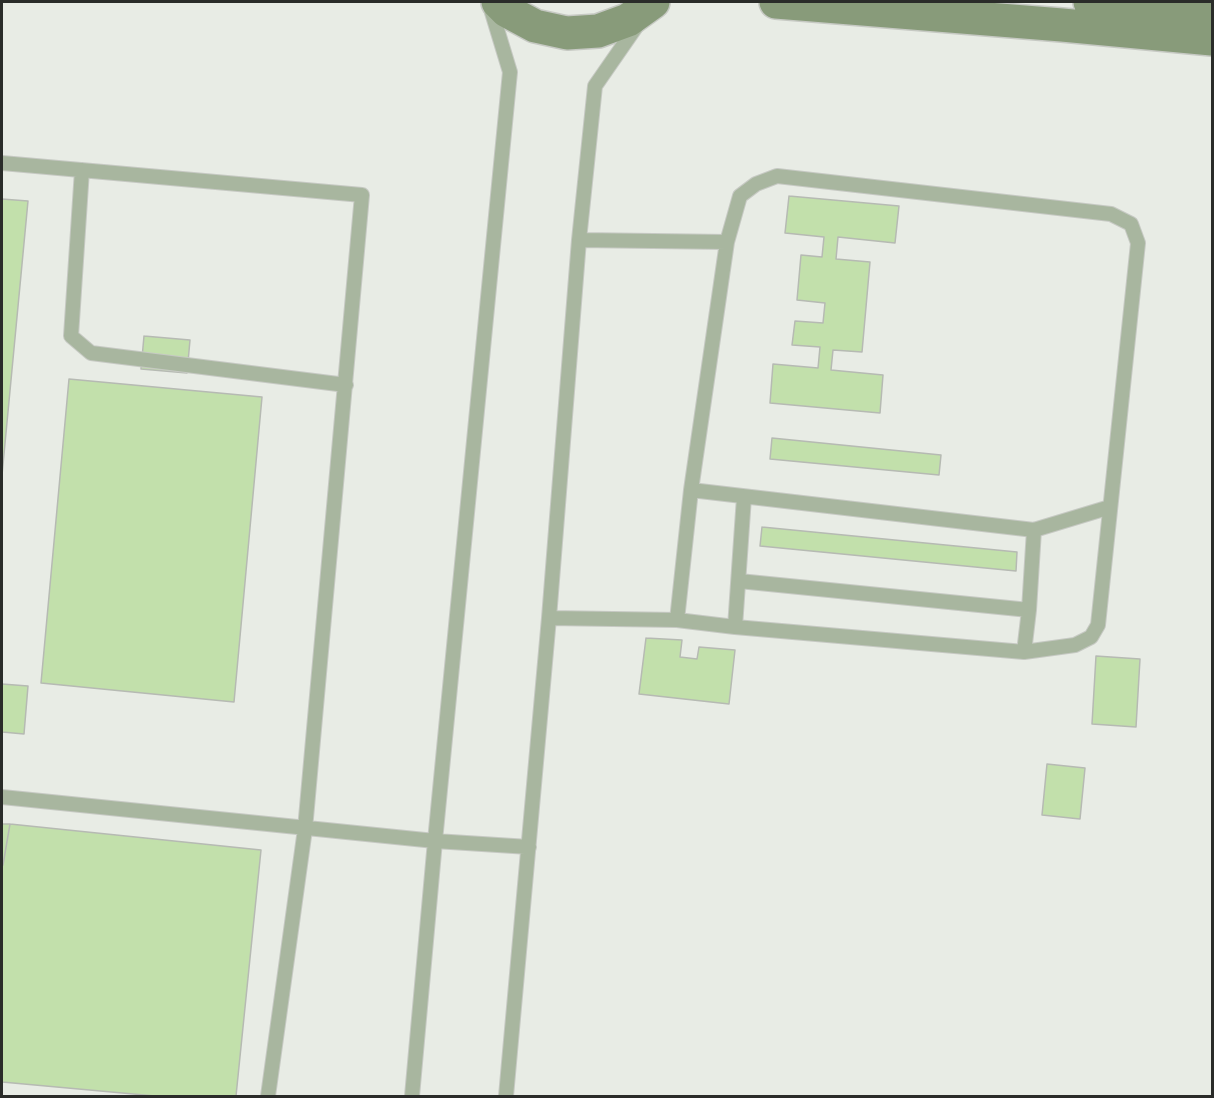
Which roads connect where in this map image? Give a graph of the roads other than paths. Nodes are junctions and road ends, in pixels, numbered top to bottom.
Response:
1 (489, 2) edge
2 (498, 2) edge
3 (653, 2) edge
4 (776, 2) edge
5 (1090, 2) edge
6 (1212, 13) edge
7 (1212, 39) edge
8 (2, 163) edge
9 (82, 170) junction
10 (579, 240) junction
11 (727, 242) junction
12 (346, 385) junction
13 (692, 490) junction
14 (744, 497) junction
15 (1110, 507) junction
16 (1034, 530) junction
17 (739, 581) junction
18 (1029, 610) junction
19 (549, 618) junction
20 (677, 620) junction
21 (735, 627) junction
22 (1024, 652) junction
23 (2, 797) edge
24 (305, 829) junction
25 (435, 841) junction
26 (529, 847) junction
27 (267, 1096) edge
28 (412, 1096) edge
29 (506, 1096) edge

1 - 25 lane
2 - 3 street
3 - 10 lane
4 - 7 street
5 - 6 street
8 - 9 lane
9 - 12 lane
9 - 12 lane
10 - 11 lane
10 - 19 lane
11 - 13 lane
11 - 15 lane
12 - 24 lane
13 - 14 lane
13 - 20 lane
14 - 16 lane
14 - 17 lane
15 - 16 lane
15 - 22 lane
16 - 18 lane
17 - 18 lane
17 - 21 lane
18 - 22 lane
19 - 20 lane
19 - 26 lane
20 - 21 lane
21 - 22 lane
23 - 24 lane
24 - 25 lane
24 - 27 lane
25 - 26 lane
25 - 28 lane
26 - 29 lane

